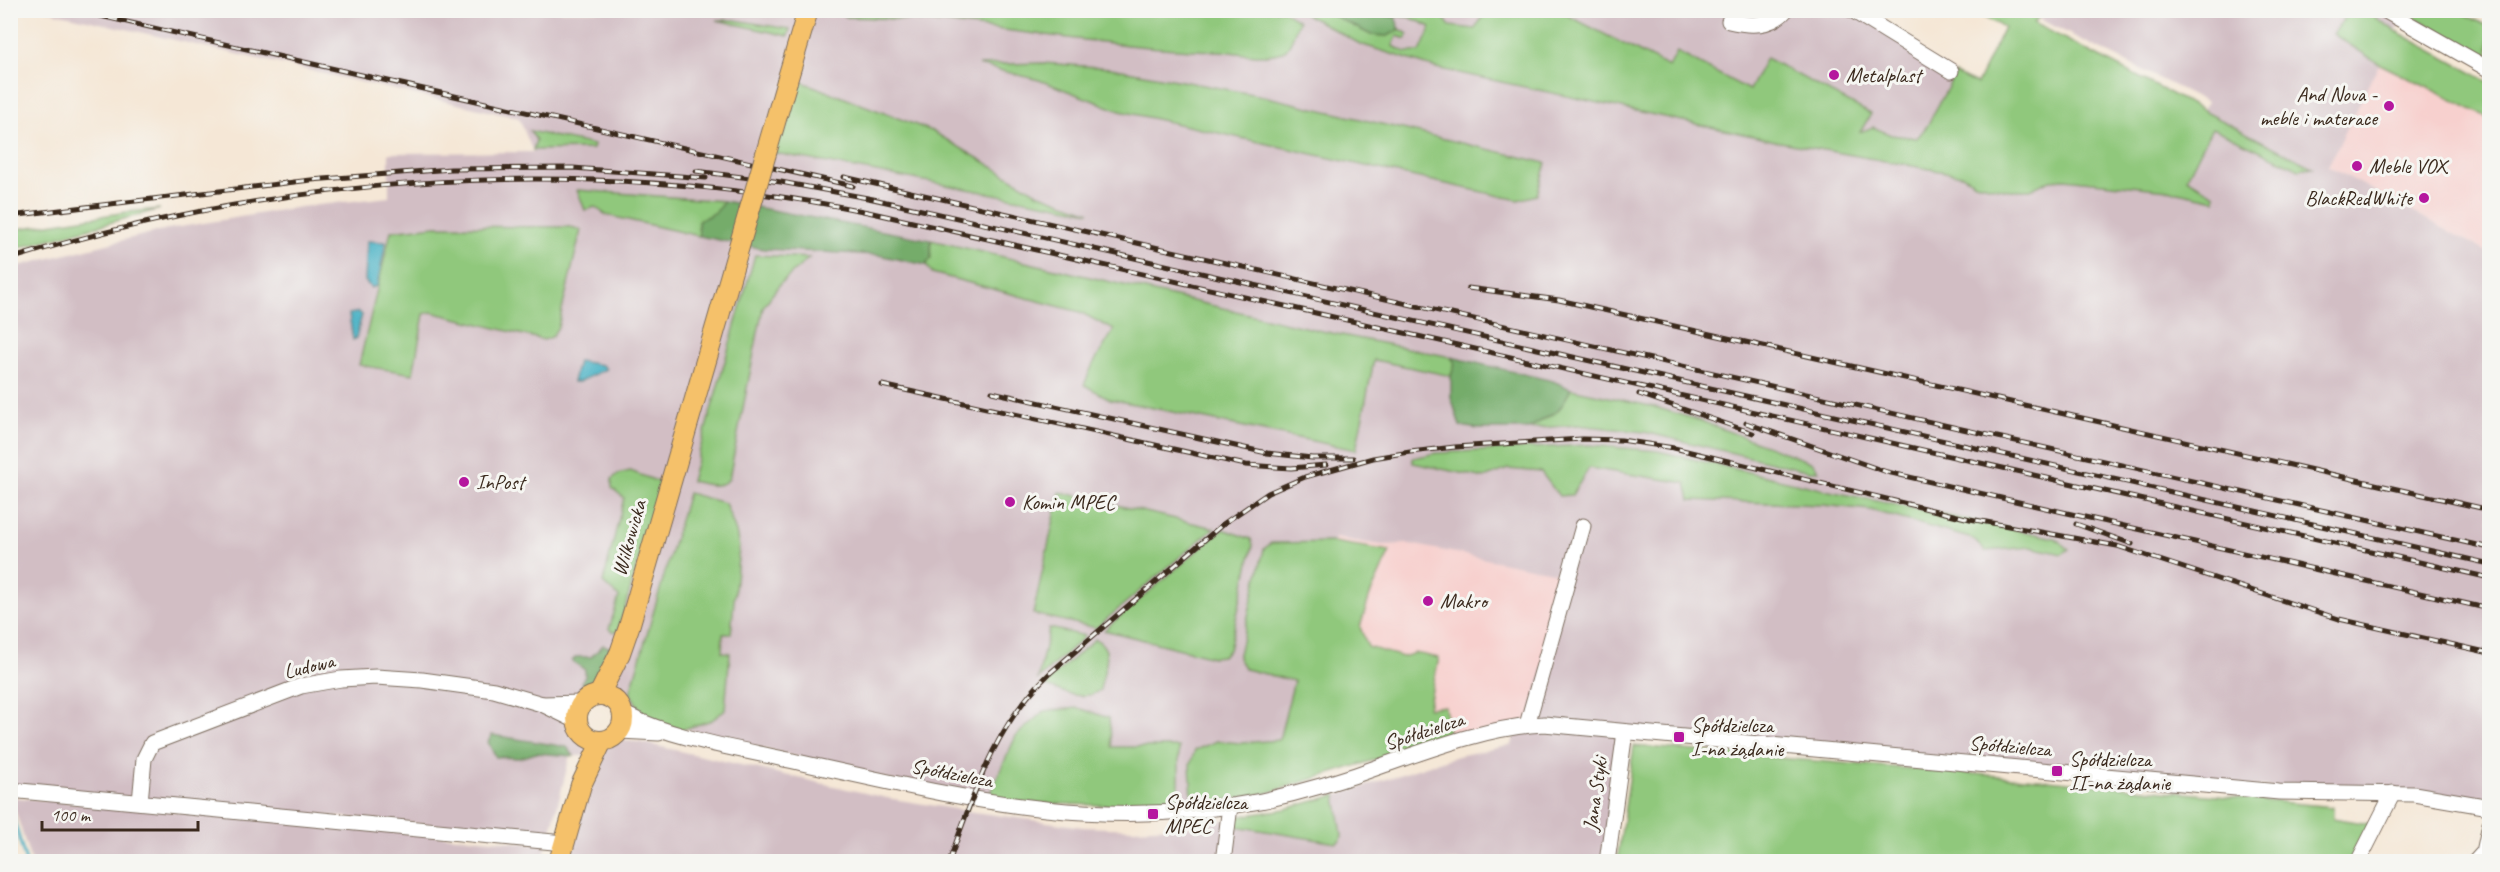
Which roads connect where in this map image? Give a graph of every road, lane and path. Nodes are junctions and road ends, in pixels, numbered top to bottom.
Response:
1 (808, 10) edge
2 (1786, 10) edge
3 (1852, 10) edge
4 (2384, 10) edge
5 (1729, 21) dead end
6 (2490, 70) edge
7 (1951, 71) dead end
8 (1583, 526) dead end
9 (601, 718) junction
10 (1527, 725) junction
11 (1625, 732) junction
12 (12, 790) edge
13 (2393, 793) junction
14 (140, 802) junction
15 (1230, 806) junction
16 (2490, 807) edge
17 (2490, 824) edge
18 (561, 852) edge
19 (1223, 861) edge
20 (1607, 861) edge
21 (2358, 861) edge
22 (2475, 861) edge

1 - 9 main road, Wilkowicka, bridge
2 - 5 street
3 - 7 street
4 - 6 street
8 - 10 street
9 - 14 street, Ludowa
9 - 15 street, Spółdzielcza
9 - 18 main road, Wilkowicka
10 - 11 street, Spółdzielcza
10 - 15 street, Spółdzielcza
11 - 13 street, Spółdzielcza
11 - 20 street, Jana Styki
12 - 14 street
13 - 16 street, Spółdzielcza
13 - 21 street
14 - 18 street
15 - 19 street
17 - 22 street

